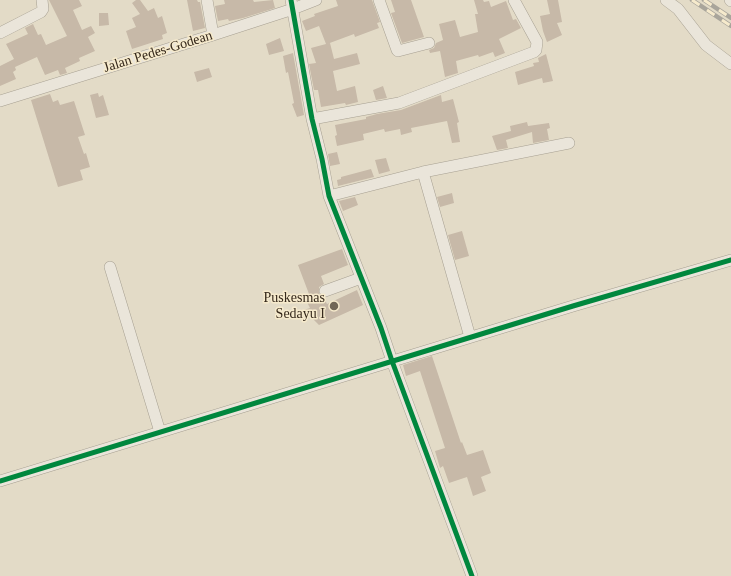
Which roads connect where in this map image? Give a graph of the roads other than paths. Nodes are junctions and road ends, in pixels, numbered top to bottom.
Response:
1 (42, 0) edge
2 (207, 0) edge
3 (316, 0) edge
4 (379, 0) edge
5 (514, 0) edge
6 (666, 0) edge
7 (292, 5) edge
8 (0, 34) edge
9 (213, 35) junction
10 (429, 42) dead end
11 (731, 64) edge
12 (1, 98) edge
13 (312, 119) junction
14 (569, 143) dead end
15 (423, 172) junction
16 (329, 196) junction
17 (731, 260) edge
18 (110, 267) dead end
19 (361, 278) junction
20 (325, 291) dead end
21 (470, 337) junction
22 (392, 361) junction
23 (160, 432) junction
24 (0, 481) edge
25 (472, 576) edge

1 - 8 street
2 - 9 street
3 - 7 street, Jalan Pedes-Godean
4 - 10 street
5 - 13 street
6 - 11 street
7 - 9 street, Jalan Pedes-Godean
7 - 13 street
9 - 12 street, Jalan Pedes-Godean
13 - 16 street
14 - 15 street
15 - 16 street
15 - 21 street
16 - 19 street
17 - 21 street
18 - 23 street
19 - 20 street
19 - 22 street
21 - 22 street
22 - 23 street
22 - 25 street
23 - 24 street

